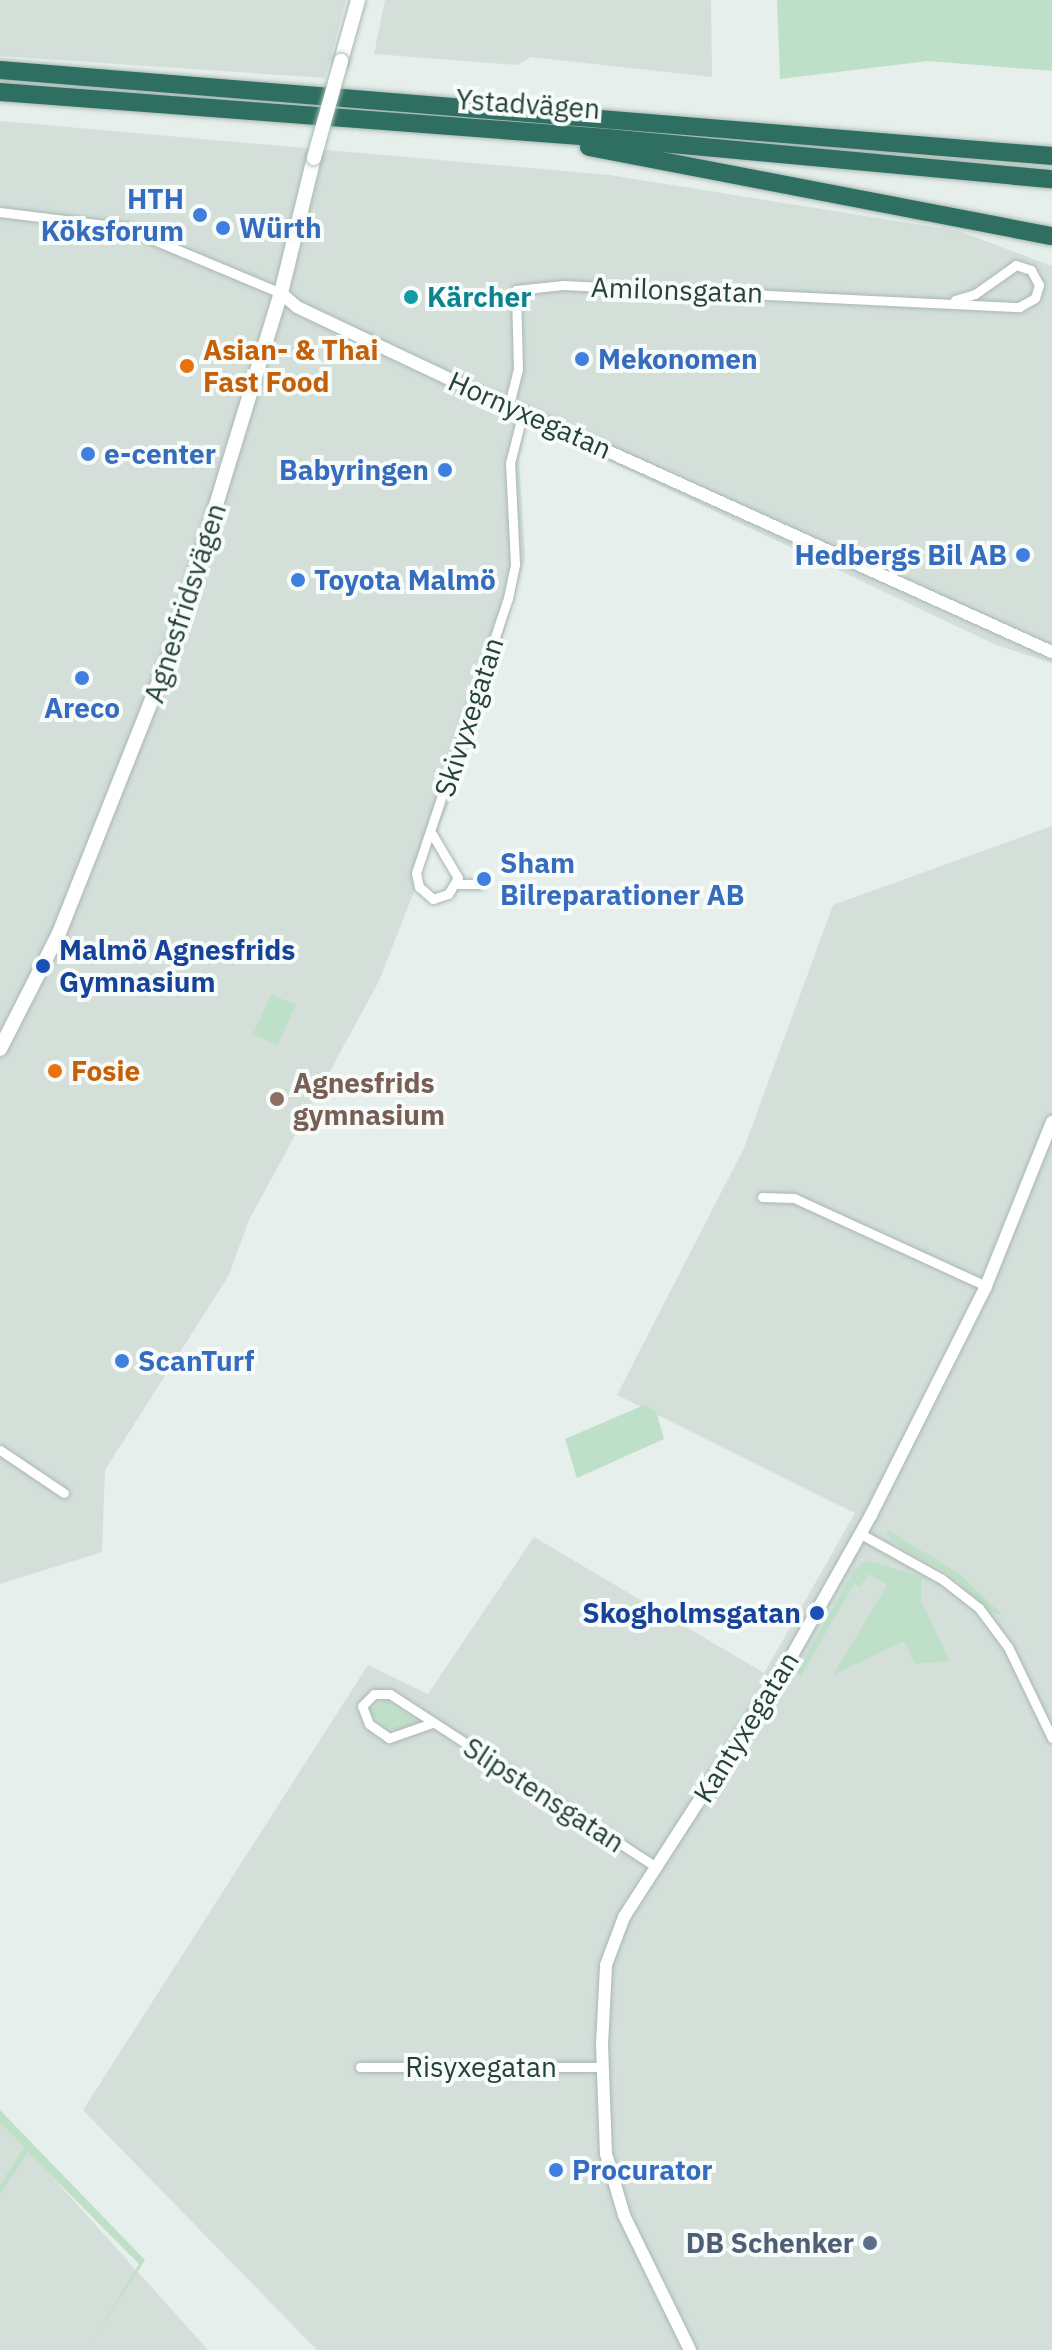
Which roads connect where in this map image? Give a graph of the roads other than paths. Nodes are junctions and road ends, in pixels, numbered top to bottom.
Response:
1 (358, 0) edge
2 (0, 70) edge
3 (0, 92) edge
4 (476, 128) junction
5 (1052, 156) edge
6 (1052, 179) edge
7 (0, 212) edge
8 (1050, 237) edge
9 (281, 293) junction
10 (955, 300) junction
11 (509, 405) junction
12 (523, 412) junction
13 (1052, 652) edge
14 (432, 834) junction
15 (458, 884) junction
16 (480, 884) dead end
17 (0, 1049) edge
18 (1052, 1122) edge
19 (762, 1197) dead end
20 (986, 1286) junction
21 (0, 1450) edge
22 (64, 1493) dead end
23 (861, 1534) junction
24 (432, 1723) junction
25 (1052, 1738) edge
26 (656, 1867) junction
27 (360, 2067) dead end
28 (602, 2067) junction
29 (690, 2350) edge

1 - 9 main road, Agnesfridsvägen, bridge
2 - 5 highway, Ystadvägen
3 - 4 highway, Ystadvägen
4 - 6 highway, Ystadvägen
4 - 8 highway
7 - 9 street, Hornyxegatan
9 - 11 street, Hornyxegatan
9 - 17 main road, Agnesfridsvägen
10 - 10 street, Amilonsgatan
10 - 11 street, Amilonsgatan
11 - 12 street, Hornyxegatan
12 - 13 street, Hornyxegatan
12 - 14 street, Skivyxegatan
14 - 15 street, Skivyxegatan
14 - 15 street, Skivyxegatan
15 - 16 street, Skivyxegatan
18 - 20 street, Kantyxegatan
19 - 20 street
20 - 23 street, Kantyxegatan
21 - 22 street
23 - 25 street
23 - 26 street, Kantyxegatan
24 - 24 street, Slipstensgatan
24 - 26 street, Slipstensgatan
26 - 28 street, Kantyxegatan
27 - 28 street, Risyxegatan
28 - 29 street, Kantyxegatan

